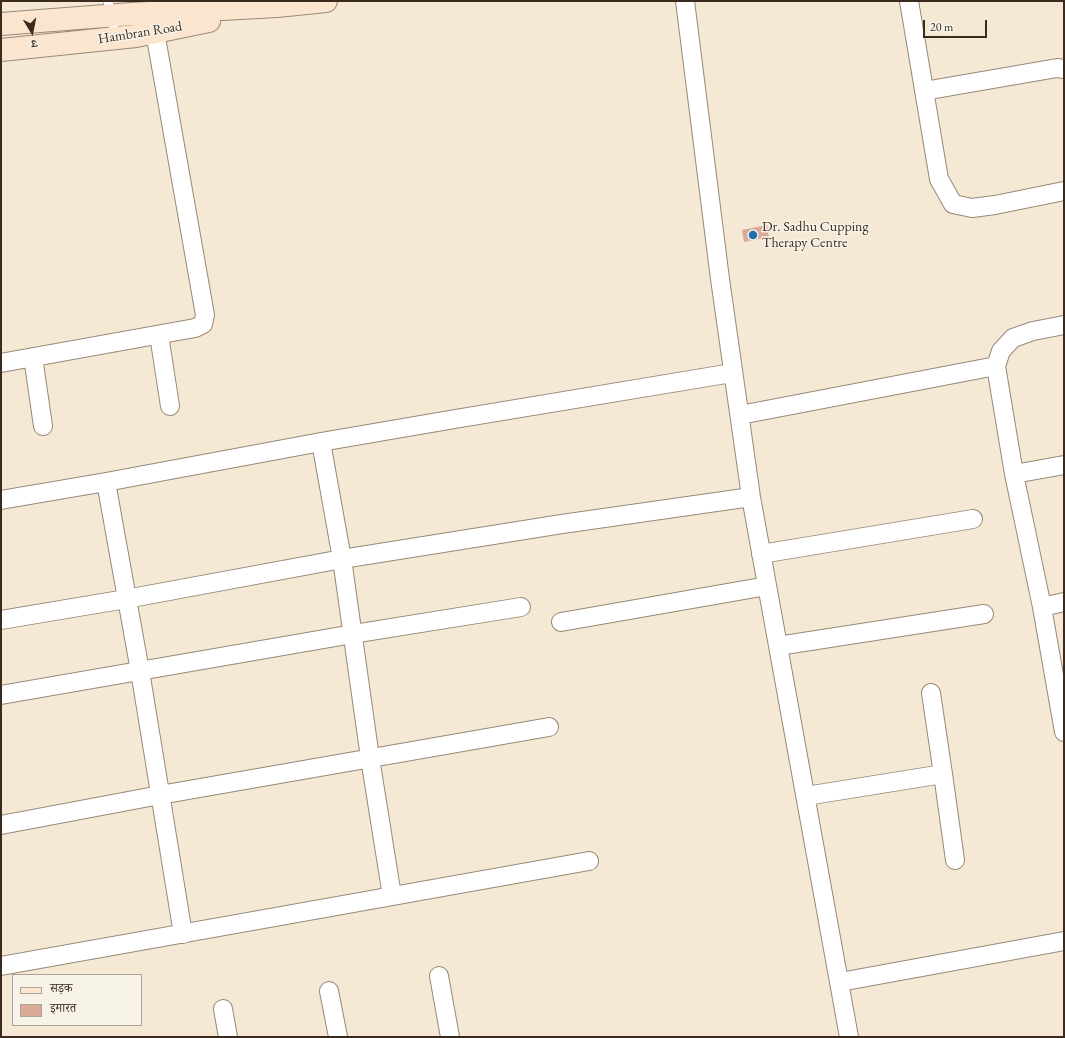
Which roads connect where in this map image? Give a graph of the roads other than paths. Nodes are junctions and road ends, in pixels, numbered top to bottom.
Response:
1 (326, 1) edge
2 (685, 1) edge
3 (908, 1) edge
4 (277, 6) junction
5 (110, 8) edge
6 (1, 24) edge
7 (155, 32) junction
8 (116, 38) junction
9 (1, 50) edge
10 (1064, 69) edge
11 (924, 91) junction
12 (1064, 191) edge
13 (1064, 325) edge
14 (159, 335) junction
15 (33, 357) junction
16 (1, 363) edge
17 (996, 366) junction
18 (732, 373) junction
19 (170, 406) dead end
20 (740, 415) junction
21 (43, 426) dead end
22 (321, 442) junction
23 (1064, 465) edge
24 (1014, 474) junction
25 (106, 482) junction
26 (751, 497) junction
27 (1, 500) edge
28 (973, 520) dead end
29 (761, 554) junction
30 (342, 559) junction
31 (767, 586) junction
32 (126, 599) junction
33 (1064, 602) edge
34 (521, 607) dead end
35 (1042, 607) junction
36 (984, 614) dead end
37 (1, 620) edge
38 (561, 622) dead end
39 (353, 634) junction
40 (778, 646) junction
41 (140, 671) junction
42 (931, 694) dead end
43 (1, 695) edge
44 (1062, 711) edge
45 (549, 728) dead end
46 (1064, 732) edge
47 (370, 758) junction
48 (943, 774) junction
49 (160, 795) junction
50 (806, 796) junction
51 (1, 825) edge
52 (955, 860) dead end
53 (589, 861) dead end
54 (392, 896) junction
55 (183, 934) junction
56 (1064, 941) edge
57 (1, 966) edge
58 (439, 976) dead end
59 (840, 982) junction
60 (329, 991) dead end
61 (222, 1009) dead end
62 (228, 1037) edge
63 (338, 1037) edge
64 (450, 1037) edge
65 (849, 1037) edge

1 - 4 main road, Hambran Road
2 - 18 street
3 - 11 street
4 - 5 main road, Hambran Road
4 - 7 main road, Hambran Road
5 - 6 main road, Hambran Road
5 - 8 lane
7 - 8 main road, Hambran Road
7 - 14 street
8 - 9 main road, Hambran Road
10 - 11 street
11 - 12 street
13 - 17 street
14 - 15 street
14 - 19 street
15 - 16 street
15 - 21 street
17 - 20 street
17 - 24 street
18 - 20 street
18 - 22 street
20 - 26 street
22 - 25 street
22 - 30 street
23 - 24 street
24 - 35 street
25 - 27 street
25 - 32 street
26 - 29 street
26 - 30 street
28 - 29 street
29 - 31 street
30 - 32 street
30 - 39 street
31 - 38 street
31 - 40 street
32 - 37 street
32 - 41 street
33 - 35 street
34 - 39 street
35 - 44 street
36 - 40 street
39 - 41 street
39 - 47 street
40 - 50 street
41 - 43 street
41 - 49 street
42 - 48 street
44 - 46 street
45 - 47 street
47 - 49 street
47 - 54 street
48 - 50 street
48 - 52 street
49 - 51 street
49 - 55 street
50 - 59 street
53 - 54 street
54 - 55 street
55 - 57 street
56 - 59 street
58 - 64 street
59 - 65 street
60 - 63 street
61 - 62 street

